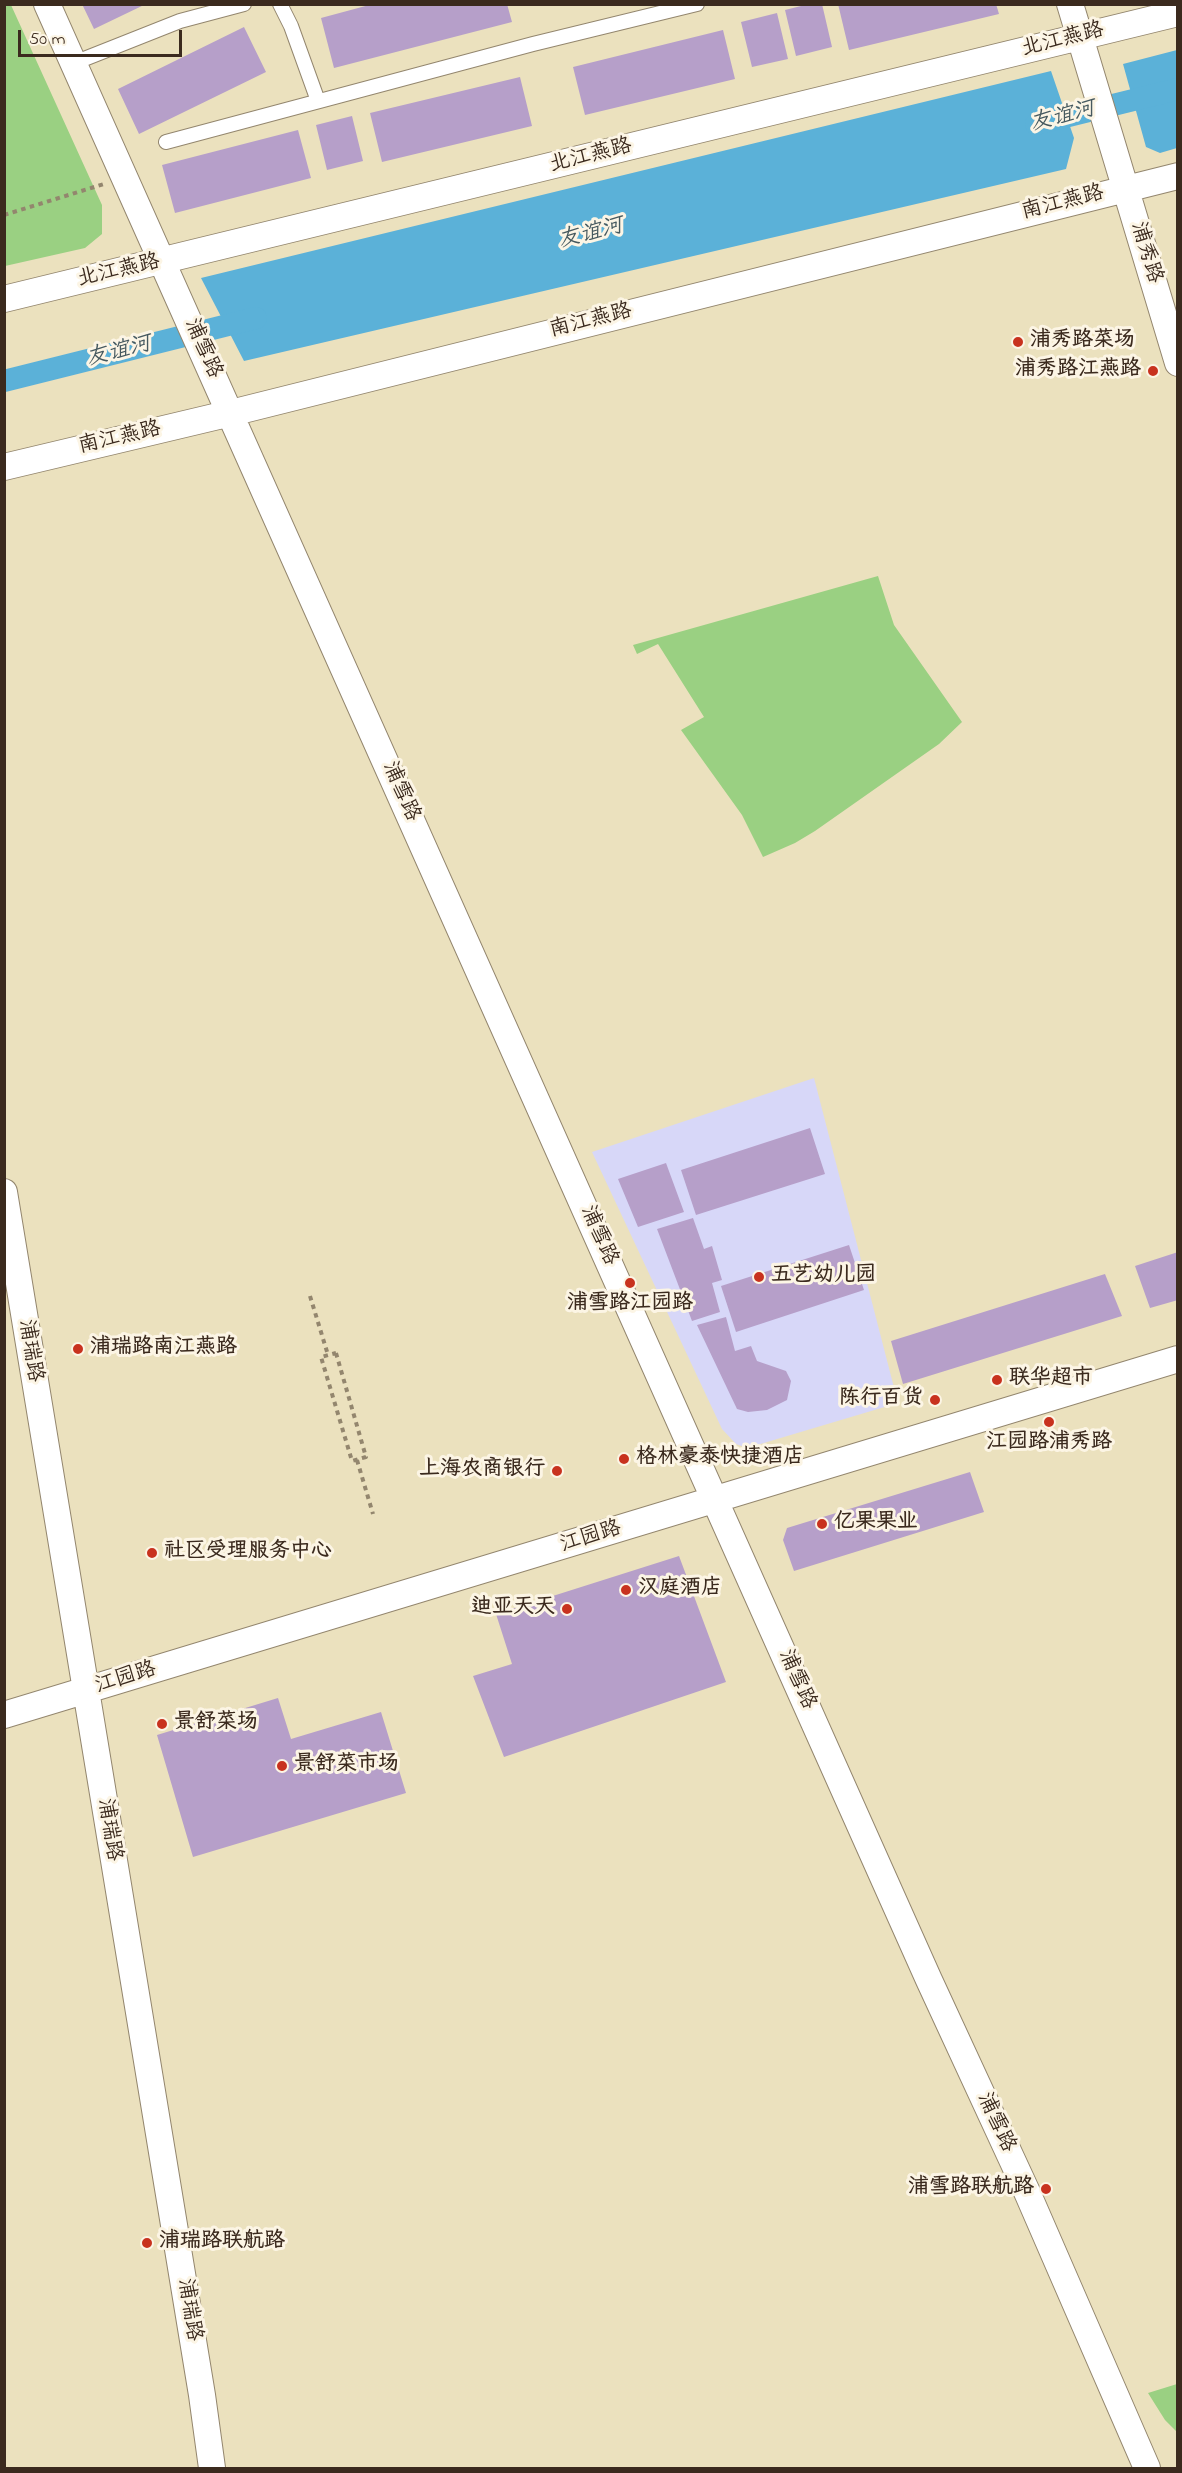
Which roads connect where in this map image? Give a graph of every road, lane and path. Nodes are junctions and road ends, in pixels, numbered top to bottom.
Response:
1 (47, 4) edge
2 (244, 4) edge
3 (280, 4) edge
4 (697, 4) edge
5 (1070, 4) edge
6 (1178, 13) edge
7 (1080, 37) junction
8 (74, 63) junction
9 (318, 101) junction
10 (166, 142) dead end
11 (1178, 176) edge
12 (126, 178) junction
13 (1125, 189) junction
14 (4, 215) edge
15 (168, 273) junction
16 (4, 299) edge
17 (1178, 363) edge
18 (231, 413) junction
19 (4, 467) edge
20 (4, 1192) edge
21 (310, 1296) dead end
22 (328, 1355) junction
23 (1178, 1359) edge
24 (357, 1460) junction
25 (716, 1500) junction
26 (374, 1515) dead end
27 (86, 1692) junction
28 (4, 1715) edge
29 (212, 2469) edge
30 (1147, 2469) edge

1 - 8 street, 浦雪路
2 - 8 lane
3 - 9 lane
4 - 9 lane
5 - 7 street, 浦秀路
6 - 7 street, 北江燕路
7 - 13 street, 浦秀路
7 - 15 street, 北江燕路
8 - 12 street, 浦雪路
9 - 10 lane
11 - 13 street, 南江燕路
12 - 14 path
12 - 15 street, 浦雪路
13 - 17 street, 浦秀路
13 - 18 street, 南江燕路
15 - 16 street, 北江燕路
15 - 18 street, 浦雪路
18 - 19 street, 南江燕路
18 - 25 street, 浦雪路
20 - 27 street, 浦瑞路
21 - 22 path
22 - 24 path
22 - 24 path
23 - 25 street, 江园路
24 - 26 path
25 - 27 street, 江园路
25 - 30 street, 浦雪路
27 - 28 street, 江园路
27 - 29 street, 浦瑞路

